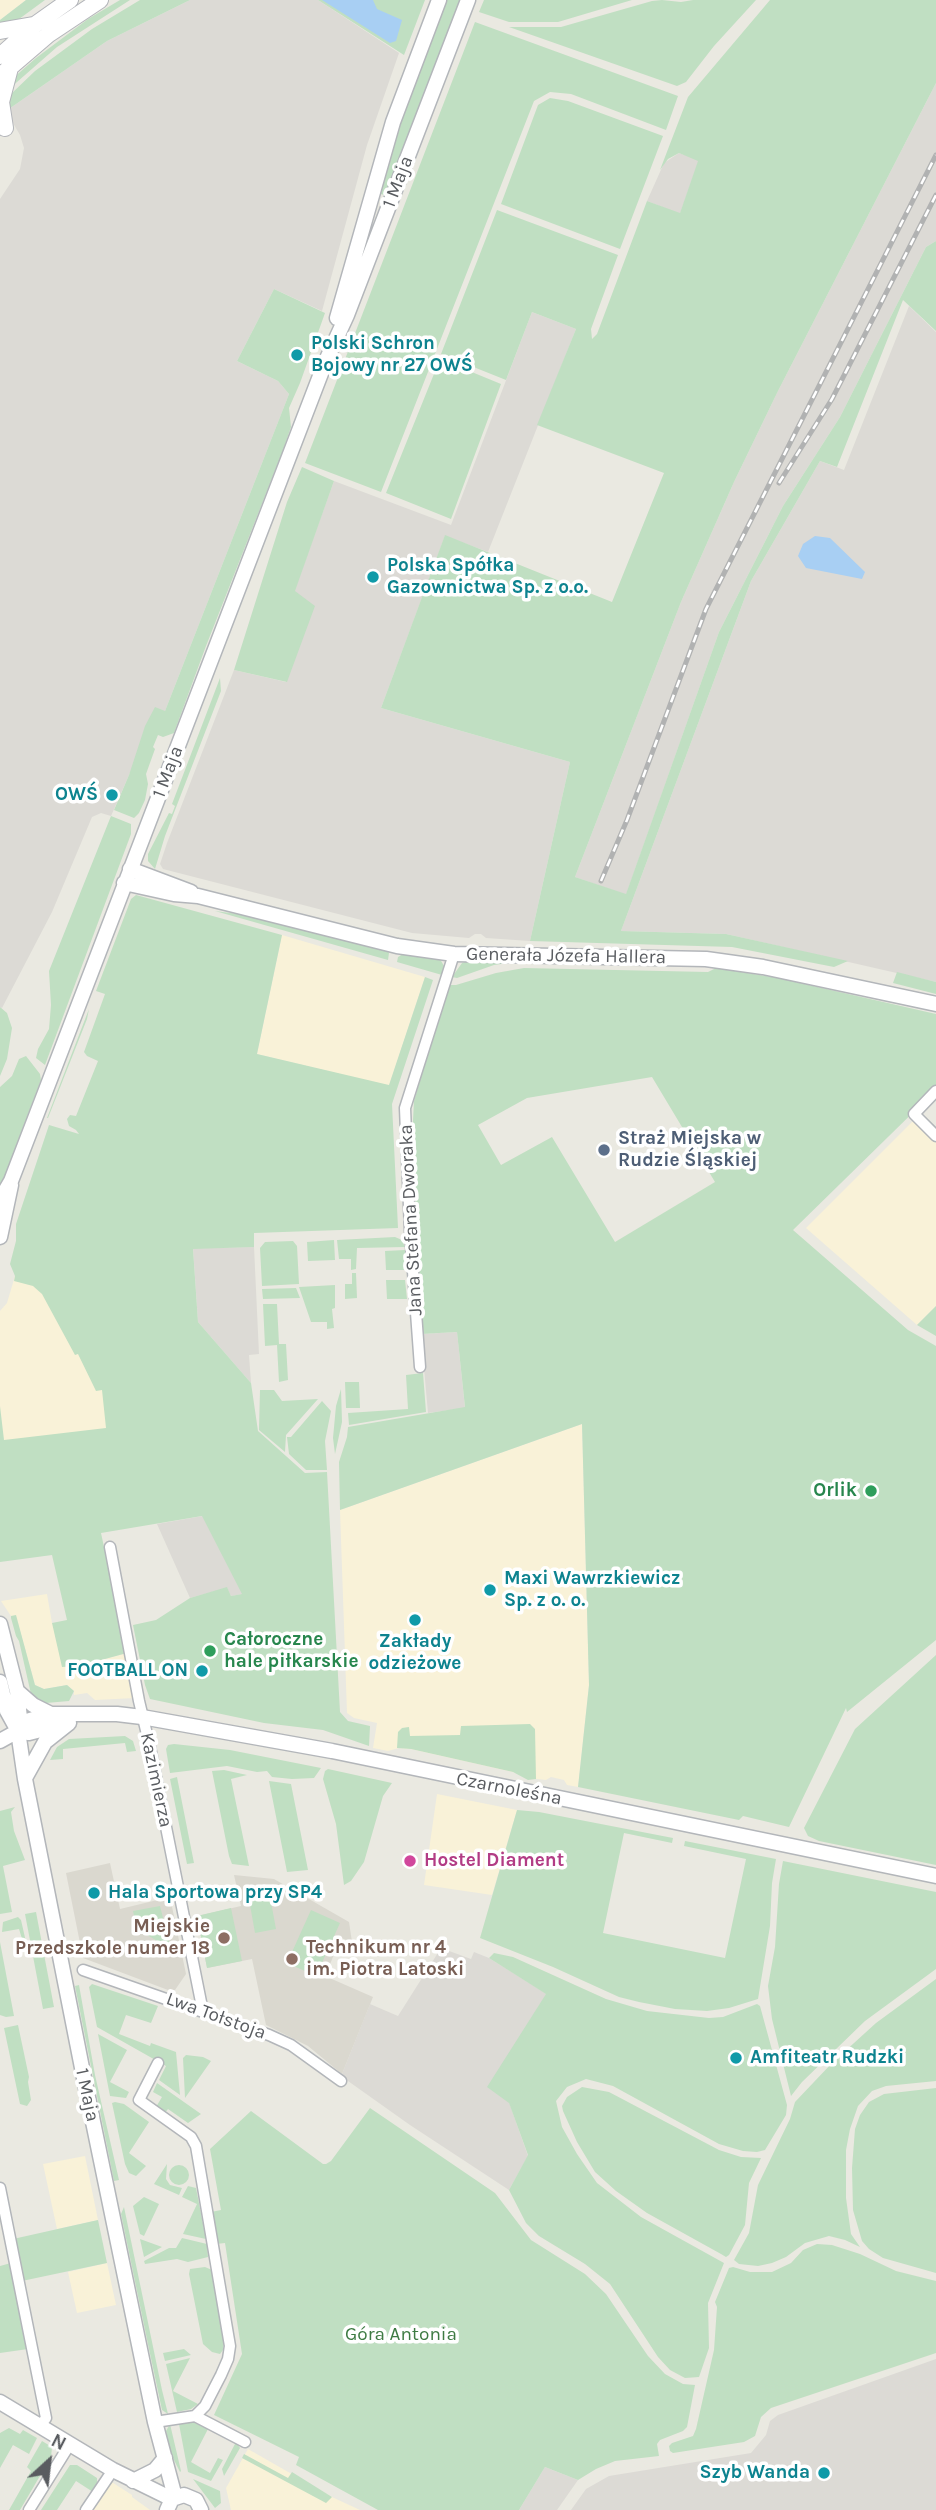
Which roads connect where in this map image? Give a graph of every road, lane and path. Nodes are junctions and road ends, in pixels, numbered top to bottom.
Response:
1 (70, 0) edge
2 (100, 0) edge
3 (439, 0) edge
4 (468, 0) edge
5 (36, 24) junction
6 (0, 31) edge
7 (4, 66) edge
8 (0, 126) edge
9 (325, 363) junction
10 (130, 869) junction
11 (124, 883) junction
12 (198, 896) junction
13 (454, 954) junction
14 (936, 1004) edge
15 (936, 1091) edge
16 (936, 1136) edge
17 (11, 1181) junction
18 (0, 1200) edge
19 (0, 1237) edge
20 (419, 1367) dead end
21 (110, 1548) dead end
22 (0, 1624) edge
23 (0, 1682) edge
24 (17, 1691) junction
25 (51, 1714) junction
26 (142, 1717) junction
27 (75, 1719) junction
28 (18, 1731) junction
29 (0, 1741) edge
30 (25, 1779) junction
31 (936, 1876) edge
32 (83, 1970) dead end
33 (203, 2012) junction
34 (158, 2063) dead end
35 (341, 2081) dead end
36 (0, 2188) edge
37 (0, 2402) edge
38 (195, 2416) junction
39 (155, 2422) junction
40 (40, 2426) junction
41 (245, 2442) dead end
42 (70, 2444) junction
43 (165, 2458) junction
44 (113, 2470) junction
45 (133, 2481) junction
46 (174, 2502) edge
47 (29, 2510) edge
48 (86, 2510) edge
49 (201, 2510) edge

1 - 5 main road
2 - 7 main road
3 - 9 street, 1 Maja
4 - 9 street, 1 Maja
5 - 6 main road
5 - 7 main road
7 - 8 main road
9 - 10 street, 1 Maja
10 - 11 street, 1 Maja
10 - 12 street, Generała Józefa Hallera
11 - 12 street, Generała Józefa Hallera
11 - 17 street, 1 Maja
12 - 13 street, Generała Józefa Hallera
13 - 14 street, Generała Józefa Hallera
13 - 20 street, Jana Stefana Dworaka
15 - 16 street
17 - 18 street, 1 Maja
17 - 19 street, 1 Maja
21 - 26 street, Kazimierza
22 - 24 street, 1 Maja
23 - 28 street, 1 Maja
24 - 25 street
24 - 28 street, 1 Maja
25 - 27 street, Czarnoleśna
25 - 28 street, Czarnoleśna
26 - 27 street, Czarnoleśna
26 - 31 street, Czarnoleśna
26 - 33 street, Kazimierza
27 - 28 street, Czarnoleśna
27 - 30 street
28 - 29 street
28 - 30 street, 1 Maja
30 - 39 street, 1 Maja
32 - 33 street, Lwa Tołstoja
33 - 35 street, Lwa Tołstoja
34 - 38 street
36 - 40 street
37 - 40 street
38 - 39 street
38 - 41 street
39 - 43 street, 1 Maja
40 - 42 street
42 - 44 street
42 - 47 street
43 - 45 street
43 - 46 street, 1 Maja
44 - 45 street
44 - 48 street
45 - 46 street
46 - 49 street, 1 Maja

